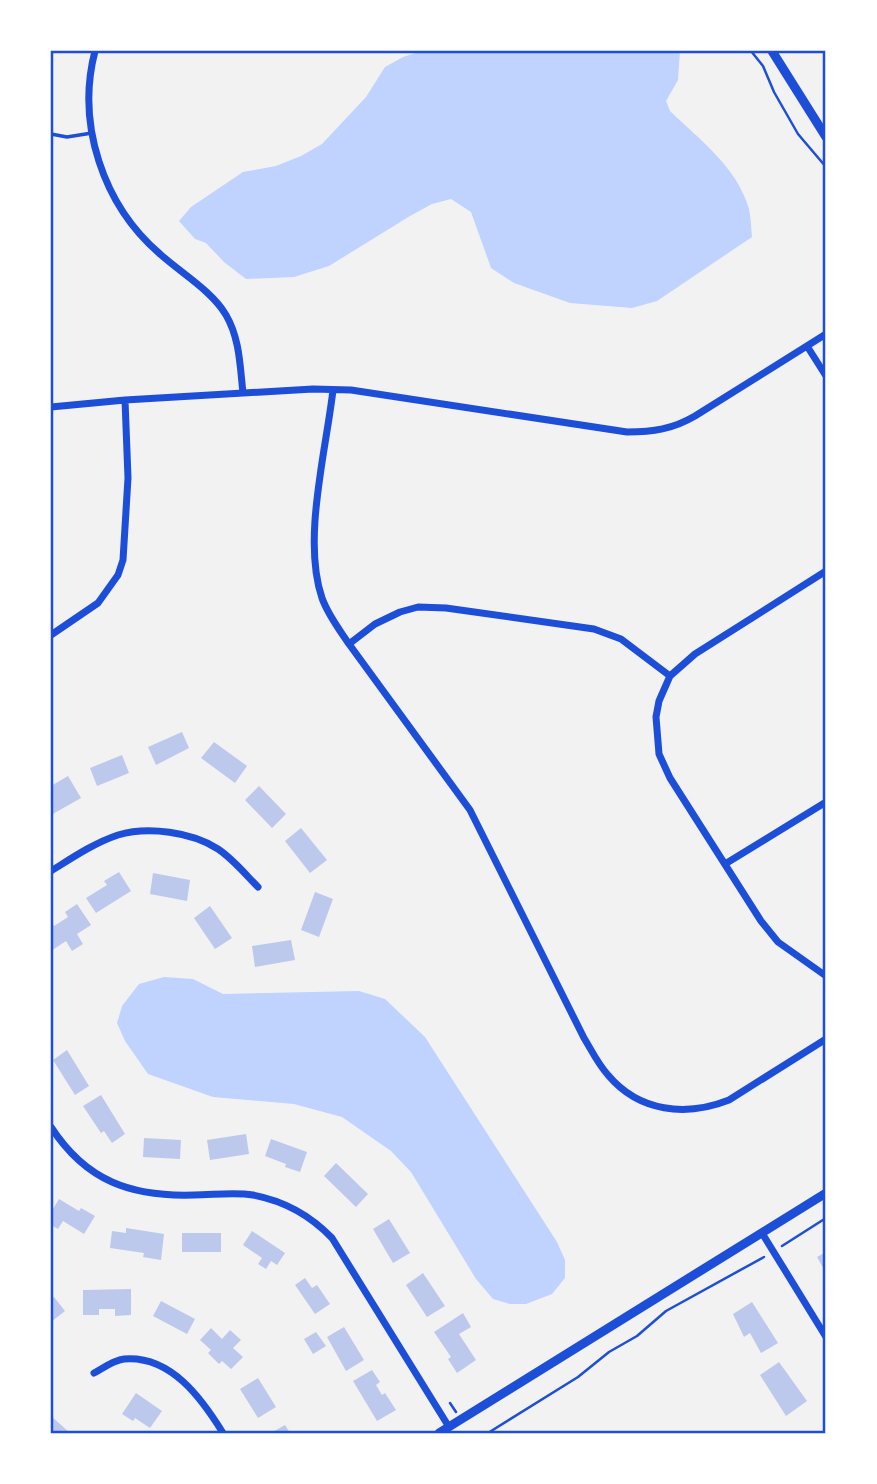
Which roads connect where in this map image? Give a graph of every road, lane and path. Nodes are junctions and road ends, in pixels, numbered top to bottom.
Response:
1 (94, 51) edge
2 (751, 51) edge
3 (772, 51) edge
4 (92, 133) junction
5 (51, 134) edge
6 (826, 137) edge
7 (826, 167) edge
8 (826, 334) edge
9 (807, 346) junction
10 (826, 376) edge
11 (333, 390) junction
12 (243, 393) junction
13 (125, 400) junction
14 (51, 407) edge
15 (826, 572) edge
16 (51, 635) edge
17 (349, 644) junction
18 (670, 676) junction
19 (826, 802) edge
20 (725, 864) junction
21 (51, 871) edge
22 (258, 887) dead end
23 (826, 976) edge
24 (826, 1040) edge
25 (51, 1127) edge
26 (826, 1193) edge
27 (826, 1218) edge
28 (762, 1233) junction
29 (781, 1246) dead end
30 (763, 1257) dead end
31 (826, 1337) edge
32 (94, 1373) dead end
33 (450, 1427) junction
34 (223, 1433) edge
35 (439, 1433) edge
36 (488, 1433) edge

1 - 4 street
2 - 7 path
3 - 6 street
4 - 5 lane
4 - 12 street
8 - 9 street
9 - 10 street
9 - 11 street
11 - 12 street
11 - 17 street
12 - 13 street
13 - 14 street
13 - 16 street
15 - 18 street
17 - 18 street
17 - 24 street
18 - 20 street
19 - 20 street
20 - 23 street
21 - 22 street
25 - 33 street
26 - 28 street
27 - 29 path
28 - 31 street
28 - 33 street
30 - 36 path
32 - 34 street
33 - 35 street

